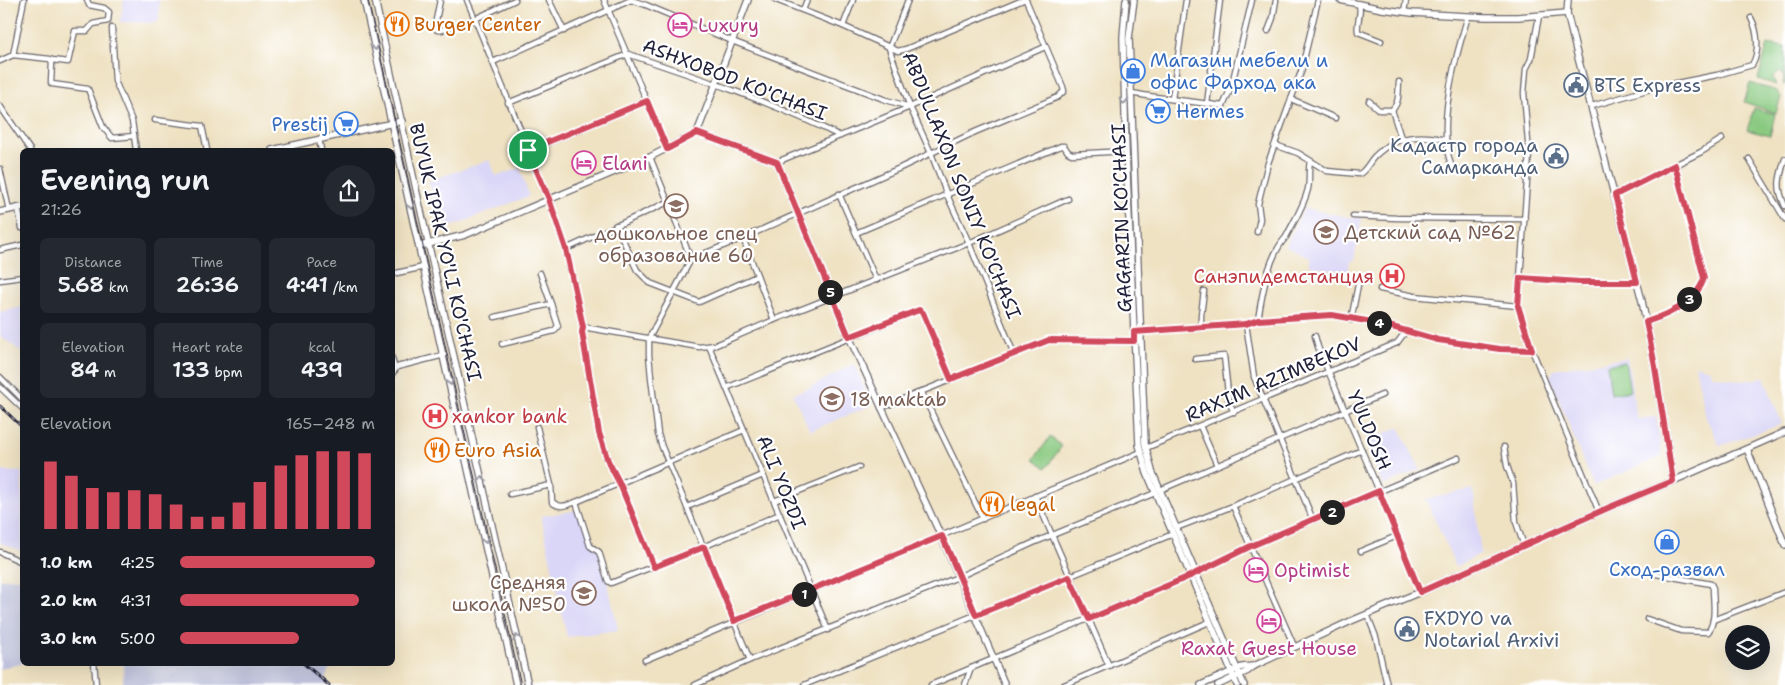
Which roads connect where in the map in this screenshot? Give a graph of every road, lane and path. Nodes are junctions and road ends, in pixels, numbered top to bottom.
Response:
1 (24, 0) edge
2 (88, 0) edge
3 (364, 0) edge
4 (375, 0) edge
5 (440, 0) edge
6 (467, 0) edge
7 (515, 0) edge
8 (549, 0) edge
9 (604, 0) edge
10 (748, 0) edge
11 (776, 0) edge
12 (806, 0) edge
13 (853, 0) edge
14 (908, 0) edge
15 (1025, 0) edge
16 (1126, 0) edge
17 (1134, 0) edge
18 (1186, 0) edge
19 (1220, 0) edge
20 (1252, 0) edge
21 (1276, 0) edge
22 (1318, 0) edge
23 (1340, 0) edge
24 (1406, 0) edge
25 (1568, 0) edge
26 (647, 2) edge
27 (1360, 4) junction
28 (609, 10) junction
29 (803, 10) junction
30 (1404, 12) junction
31 (1567, 13) junction
32 (1468, 16) junction
33 (1539, 16) junction
34 (1751, 18) dead end
35 (475, 19) junction
36 (843, 26) junction
37 (112, 28) dead end
38 (564, 31) junction
39 (1268, 31) dead end
40 (732, 40) junction
41 (1380, 41) dead end
42 (1045, 47) junction
43 (889, 48) junction
44 (628, 54) junction
45 (13, 55) junction
46 (52, 60) junction
47 (0, 61) edge
48 (493, 62) junction
49 (1399, 82) dead end
50 (715, 83) junction
51 (1131, 92) junction
52 (1172, 99) junction
53 (1290, 100) junction
54 (647, 101) junction
55 (1369, 102) dead end
56 (508, 104) junction
57 (1207, 104) junction
58 (0, 106) edge
59 (1592, 106) junction
60 (910, 107) junction
61 (1392, 110) junction
62 (1335, 118) dead end
63 (155, 120) dead end
64 (402, 121) junction
65 (392, 122) junction
66 (697, 133) junction
67 (134, 136) junction
68 (840, 136) junction
69 (1401, 138) junction
70 (1722, 139) dead end
71 (319, 140) junction
72 (1446, 140) junction
73 (1276, 144) junction
74 (29, 148) edge
75 (136, 148) edge
76 (207, 148) edge
77 (281, 148) edge
78 (321, 148) edge
79 (667, 149) junction
80 (528, 150) junction
81 (1126, 151) junction
82 (931, 153) junction
83 (650, 157) junction
84 (1749, 159) dead end
85 (1785, 159) edge
86 (1310, 161) junction
87 (777, 162) junction
88 (1675, 165) junction
89 (0, 169) edge
90 (1480, 169) dead end
91 (1779, 193) junction
92 (839, 194) junction
93 (947, 195) junction
94 (1615, 195) junction
95 (1772, 197) junction
96 (549, 199) junction
97 (1068, 199) dead end
98 (668, 202) junction
99 (1785, 206) edge
100 (20, 207) edge
101 (9, 210) junction
102 (0, 212) edge
103 (799, 212) junction
104 (1353, 216) dead end
105 (1525, 219) junction
106 (1785, 219) edge
107 (616, 225) junction
108 (1257, 232) dead end
109 (856, 233) junction
110 (742, 238) junction
111 (970, 243) junction
112 (428, 244) junction
113 (20, 245) edge
114 (420, 246) junction
115 (566, 249) junction
116 (0, 250) edge
117 (691, 258) junction
118 (424, 267) junction
119 (395, 273) edge
120 (540, 273) dead end
121 (757, 276) junction
122 (20, 277) edge
123 (1520, 278) junction
124 (0, 280) edge
125 (876, 280) junction
126 (1637, 282) junction
127 (1358, 285) dead end
128 (1380, 289) dead end
129 (673, 291) junction
130 (1204, 292) dead end
131 (832, 298) junction
132 (550, 304) junction
133 (1518, 306) junction
134 (494, 317) dead end
135 (774, 320) junction
136 (1258, 320) junction
137 (1351, 320) junction
138 (1646, 322) junction
139 (1246, 324) junction
140 (583, 327) junction
141 (1201, 328) junction
142 (1406, 331) junction
143 (1137, 332) junction
144 (1316, 336) dead end
145 (850, 337) junction
146 (649, 338) junction
147 (1137, 341) junction
148 (502, 344) dead end
149 (708, 346) junction
150 (1532, 350) junction
151 (1014, 354) junction
152 (444, 355) junction
153 (1195, 359) dead end
154 (395, 371) edge
155 (1328, 371) junction
156 (0, 377) edge
157 (951, 379) junction
158 (0, 387) edge
159 (726, 388) junction
160 (921, 391) junction
161 (1382, 395) dead end
162 (20, 397) edge
163 (1263, 399) junction
164 (20, 406) edge
165 (881, 408) junction
166 (1345, 410) junction
167 (1234, 412) junction
168 (1200, 426) junction
169 (537, 427) dead end
170 (744, 430) junction
171 (1785, 432) edge
172 (1280, 439) junction
173 (1504, 447) dead end
174 (1747, 449) junction
175 (1143, 450) junction
176 (1362, 450) junction
177 (1458, 458) dead end
178 (668, 462) junction
179 (1217, 466) junction
180 (859, 467) dead end
181 (763, 476) junction
182 (1296, 478) junction
183 (1673, 481) junction
184 (551, 484) junction
185 (620, 484) junction
186 (1158, 491) junction
187 (1379, 491) junction
188 (510, 494) dead end
189 (1035, 496) junction
190 (774, 501) junction
191 (576, 502) junction
192 (1234, 506) junction
193 (687, 508) junction
194 (1599, 512) junction
195 (780, 514) junction
196 (983, 519) junction
197 (1313, 520) junction
198 (1175, 531) junction
199 (1051, 535) junction
200 (942, 536) junction
201 (1397, 536) junction
202 (1785, 545) edge
203 (1251, 546) junction
204 (1524, 546) junction
205 (704, 547) junction
206 (1361, 551) dead end
207 (0, 552) edge
208 (20, 561) edge
209 (654, 567) junction
210 (1629, 570) dead end
211 (1193, 575) junction
212 (958, 577) junction
213 (1069, 577) junction
214 (812, 590) junction
215 (1420, 592) junction
216 (1785, 592) edge
217 (1367, 614) junction
218 (976, 615) junction
219 (1647, 618) dead end
220 (1089, 619) junction
221 (1713, 620) junction
222 (734, 621) junction
223 (1210, 622) junction
224 (828, 630) junction
225 (1294, 646) junction
226 (993, 658) junction
227 (645, 660) dead end
228 (750, 660) junction
229 (94, 666) edge
230 (1109, 666) junction
231 (971, 668) junction
232 (1235, 674) junction
233 (96, 685) edge
234 (516, 685) edge
235 (528, 685) edge
236 (695, 685) edge
237 (804, 685) edge
238 (931, 685) edge
239 (965, 685) edge
240 (1005, 685) edge
241 (1064, 685) edge
242 (1201, 685) edge
243 (1218, 685) edge
244 (1237, 685) edge
245 (1244, 685) edge
246 (1387, 685) edge

1 - 45 street
2 - 46 street
3 -> 65 main road, BUYUK IPAK YO'LI KO'CHASI
4 - 64 main road, BUYUK IPAK YO'LI KO'CHASI
5 - 35 street
6 - 35 street
7 - 35 street
8 - 38 street
9 - 28 street
10 - 40 main road
11 - 29 street
12 - 29 street
13 - 36 street
14 - 43 street, ABDULLAXON SONIY KO'CHASI
15 - 42 street
15 - 43 street
16 -> 81 main road, GAGARIN KO'CHASI
17 - 51 main road, GAGARIN KO'CHASI
18 - 52 street
19 - 57 street
20 - 57 street
21 - 39 street
22 - 53 street
23 - 27 main road
24 - 30 street
25 - 31 main road
26 - 28 street
26 - 40 street
27 - 30 main road
27 - 41 street
28 - 38 street
28 - 44 street
29 - 36 street
30 - 32 main road
31 - 33 main road
31 - 59 main road
32 - 33 main road
32 - 72 street
33 - 105 street
34 - 59 street
35 - 48 street
36 - 43 street
37 - 67 street
38 - 48 street
40 - 50 main road
40 - 60 street
42 - 60 street
42 - 82 street
43 - 60 street, ABDULLAXON SONIY KO'CHASI
44 - 50 street, ASHXOBOD KO'CHASI
44 - 54 street
44 - 56 street, ASHXOBOD KO'CHASI
45 - 46 street
45 - 47 street
46 - 67 street
48 - 56 street
49 - 61 street
50 - 66 main road
50 - 68 street, ASHXOBOD KO'CHASI
51 - 52 street
51 - 143 main road, GAGARIN KO'CHASI
52 - 57 street
53 - 62 street
53 - 73 street
54 - 79 street
54 - 80 street
55 - 61 street
56 - 80 street
58 - 74 street
59 - 94 main road
60 - 68 street
60 - 82 street, ABDULLAXON SONIY KO'CHASI
61 - 69 street
63 - 76 street
64 - 65 main road
64 - 112 main road, BUYUK IPAK YO'LI KO'CHASI
65 - 71 main road
65 -> 114 main road, BUYUK IPAK YO'LI KO'CHASI
66 - 79 main road
66 - 87 main road
67 - 75 street
68 - 87 street
69 - 72 street
69 - 86 street
70 - 88 street
71 - 77 main road
71 - 78 street
72 - 90 street
73 - 86 street
73 - 108 street
79 - 83 main road
80 - 96 street
81 - 93 street
81 - 143 main road, GAGARIN KO'CHASI
82 - 92 street
82 - 93 street, ABDULLAXON SONIY KO'CHASI
83 - 96 main road
83 - 98 street
84 - 95 street
85 - 91 street
86 - 136 street
87 - 103 main road
88 - 94 street
88 - 138 street
89 - 101 street
91 - 95 street
91 - 99 street
92 - 103 street
92 - 109 street
93 - 109 street
93 - 111 street, ABDULLAXON SONIY KO'CHASI
94 - 126 main road
95 - 106 street
96 - 112 main road
96 - 115 street
97 - 111 street
98 - 107 street
98 - 117 street
100 - 101 main road
101 - 102 main road
103 - 110 street
103 - 131 main road
104 - 105 street
105 - 123 street
107 - 115 street
107 - 129 street
109 - 125 street
110 - 117 street
110 - 121 street
111 - 125 street
111 - 151 street, ABDULLAXON SONIY KO'CHASI
112 - 114 main road
235 -> 112 main road, BUYUK IPAK YO'LI KO'CHASI
113 - 116 street
114 - 118 main road, BUYUK IPAK YO'LI KO'CHASI
115 - 140 street
117 - 129 street
118 - 119 street
118 - 152 main road, BUYUK IPAK YO'LI KO'CHASI
120 - 132 street
121 - 129 street
121 - 135 street
122 - 124 street
123 - 126 street
123 - 133 street
125 - 131 street
126 - 138 main road
127 - 137 street
128 - 133 street
129 - 146 street
130 - 141 street
131 - 135 street
131 - 145 main road
132 - 134 street
132 - 148 street
133 - 150 street
135 - 149 street
136 - 137 street
136 - 139 street
137 - 142 street
138 - 183 main road
139 - 141 street
139 - 163 street
140 - 146 street
140 - 185 street
141 - 143 street
142 - 150 street
142 - 155 street, RAXIM AZIMBEKOV
143 - 147 main road, GAGARIN KO'CHASI
144 - 155 street, YULDOSH
145 - 157 street
145 - 159 street
145 - 165 main road
146 - 149 street
146 - 178 street
147 - 151 street
147 - 175 main road, GAGARIN KO'CHASI
149 - 159 street, ALI YOZDI
150 - 194 street
151 - 157 street
152 - 154 street
152 -> 234 main road, BUYUK IPAK YO'LI KO'CHASI
153 - 167 street
155 - 163 street, RAXIM AZIMBEKOV
155 - 166 street, YULDOSH
156 - 162 street
157 - 160 street
158 - 164 street
159 - 170 street, ALI YOZDI
160 - 165 street
160 - 196 street
161 - 166 street
163 - 167 street, RAXIM AZIMBEKOV
163 - 172 street
165 - 200 main road
166 - 172 street
166 - 176 street, YULDOSH
167 - 168 street, RAXIM AZIMBEKOV
168 - 175 street, RAXIM AZIMBEKOV
168 - 179 street
169 - 184 street
170 - 178 street
170 - 181 street, ALI YOZDI
171 - 174 main road
172 - 179 street
172 - 182 street
173 - 204 street
174 - 183 main road
174 - 202 main road
175 - 186 main road, GAGARIN KO'CHASI
175 - 189 street, RAXIM AZIMBEKOV
176 - 182 street
176 - 187 street, YULDOSH
177 - 187 street
178 - 185 street
178 - 193 street
179 - 186 street
180 - 190 street
181 - 190 street, ALI YOZDI
181 - 193 street
182 - 192 street
182 - 197 street
183 - 194 main road
184 - 188 street
184 - 191 street
185 - 191 street
185 - 209 street
186 - 198 main road, GAGARIN KO'CHASI
186 - 199 street
187 - 197 street
187 - 201 street, YULDOSH
189 - 196 street, RAXIM AZIMBEKOV
189 - 199 street
190 - 195 street, ALI YOZDI
191 - 209 street
192 - 198 street
192 - 203 street
193 - 205 street
194 - 204 main road
195 - 205 street
195 - 214 street, ALI YOZDI
196 - 200 street, RAXIM AZIMBEKOV
197 - 203 street
198 - 211 main road, GAGARIN KO'CHASI
198 - 213 street
199 - 212 street
199 - 213 street
200 - 212 main road
200 - 214 street, RAXIM AZIMBEKOV
201 - 206 street
201 - 215 street, YULDOSH
203 - 211 street
203 - 225 street
204 - 215 main road
205 - 209 street
205 - 222 street
207 - 208 street
210 - 221 street
211 - 220 street
211 - 223 main road, GAGARIN KO'CHASI
211 - 232 main road, GAGARIN KO'CHASI
212 - 218 main road
212 - 224 street
213 - 218 street
213 - 220 street
214 - 222 street, RAXIM AZIMBEKOV
214 - 224 street, ALI YOZDI
215 - 217 main road
216 - 221 street
217 - 225 main road
217 - 246 street
218 - 226 main road
218 - 237 street
219 - 221 street
220 - 226 street
220 - 230 street
222 - 227 street, RAXIM AZIMBEKOV
222 - 228 street
223 - 230 street
223 - 232 main road, GAGARIN KO'CHASI
224 - 228 street
225 - 232 main road
226 - 231 street
226 - 240 main road
228 - 236 street
229 - 233 street
230 - 241 street
231 - 238 street
231 - 239 street
232 - 242 main road
232 - 243 main road
232 - 244 main road, GAGARIN KO'CHASI
232 - 245 main road, GAGARIN KO'CHASI

